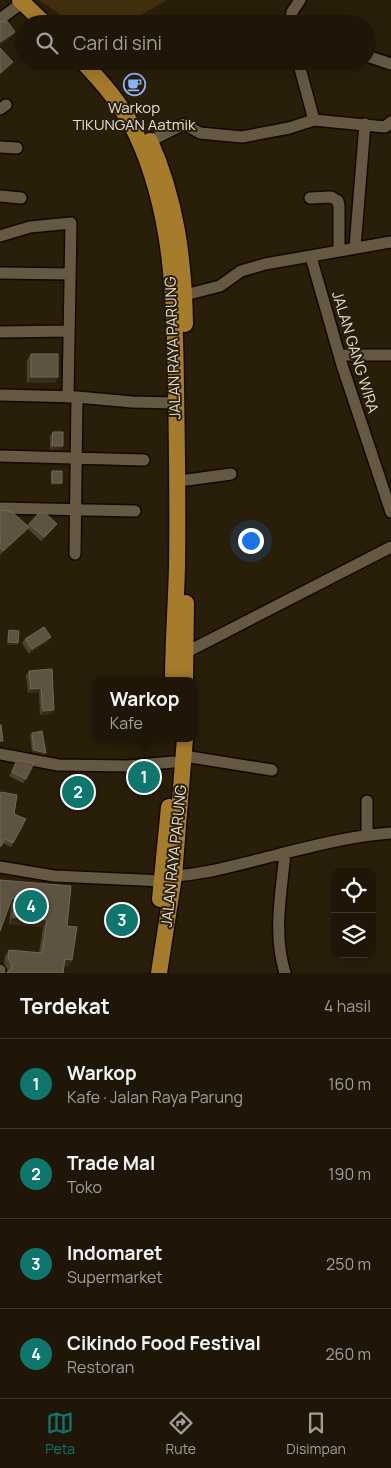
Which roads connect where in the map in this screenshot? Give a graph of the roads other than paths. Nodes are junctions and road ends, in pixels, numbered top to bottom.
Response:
1 (300, 0) edge
2 (26, 1) edge
3 (38, 15) edge
4 (46, 15) edge
5 (292, 15) edge
6 (0, 19) edge
7 (376, 59) edge
8 (391, 64) edge
9 (91, 70) edge
10 (102, 70) edge
11 (300, 70) edge
12 (314, 120) junction
13 (391, 122) edge
14 (365, 124) junction
15 (150, 141) junction
16 (0, 147) edge
17 (17, 148) dead end
18 (0, 196) edge
19 (21, 198) dead end
20 (310, 198) dead end
21 (0, 236) edge
22 (391, 242) edge
23 (355, 247) junction
24 (339, 250) junction
25 (312, 257) junction
26 (176, 269) junction
27 (0, 273) edge
28 (70, 274) junction
29 (185, 295) junction
30 (69, 331) junction
31 (0, 332) edge
32 (391, 354) edge
33 (339, 355) junction
34 (0, 395) edge
35 (72, 397) junction
36 (176, 403) junction
37 (0, 456) edge
38 (76, 458) junction
39 (144, 460) dead end
40 (231, 474) dead end
41 (187, 480) junction
42 (0, 508) edge
43 (76, 510) junction
44 (135, 511) dead end
45 (391, 512) edge
46 (391, 547) edge
47 (75, 554) dead end
48 (179, 656) junction
49 (175, 677) edge
50 (184, 677) edge
51 (175, 742) edge
52 (184, 742) edge
53 (0, 754) edge
54 (178, 759) junction
55 (272, 770) dead end
56 (367, 801) dead end
57 (391, 832) edge
58 (366, 835) junction
59 (286, 854) junction
60 (0, 867) edge
61 (168, 879) junction
62 (149, 973) edge
63 (159, 973) edge
64 (285, 973) edge

1 - 5 street
2 - 3 highway
2 - 4 highway
2 - 6 street
7 - 8 street
9 - 26 highway, JALAN RAYA PARUNG
10 - 15 highway, JALAN RAYA PARUNG
11 - 12 street
12 - 14 street
12 - 15 street
13 - 14 street
14 - 23 street
15 - 26 highway, JALAN RAYA PARUNG
16 - 17 street
18 - 19 street
20 - 24 street
21 - 28 street
22 - 23 street
23 - 24 street
24 - 25 street
25 - 29 street
25 - 33 street, JALAN GANG WIRA
26 - 29 highway, JALAN RAYA PARUNG
26 - 36 highway, JALAN RAYA PARUNG
27 - 28 street
28 - 30 street
29 - 41 highway, JALAN RAYA PARUNG
30 - 31 street
30 - 35 street
32 - 33 street
33 - 45 street, JALAN GANG WIRA
34 - 35 street
35 - 36 street
35 - 38 street
36 - 48 highway, JALAN RAYA PARUNG
37 - 38 street
38 - 39 street
38 - 43 street
40 - 41 street
41 - 48 highway, JALAN RAYA PARUNG
42 - 43 street
43 - 44 street
43 - 47 street
46 - 48 street
48 - 49 highway, JALAN RAYA PARUNG
48 - 50 highway, JALAN RAYA PARUNG
51 - 54 highway, JALAN RAYA PARUNG
52 - 54 highway, JALAN RAYA PARUNG
53 - 54 street
54 - 55 street
54 - 61 highway, JALAN RAYA PARUNG
56 - 58 street
57 - 58 street
58 - 59 street
59 - 61 street
59 - 64 street
60 - 61 street
61 - 62 highway, JALAN RAYA PARUNG
61 - 63 highway, JALAN RAYA PARUNG

